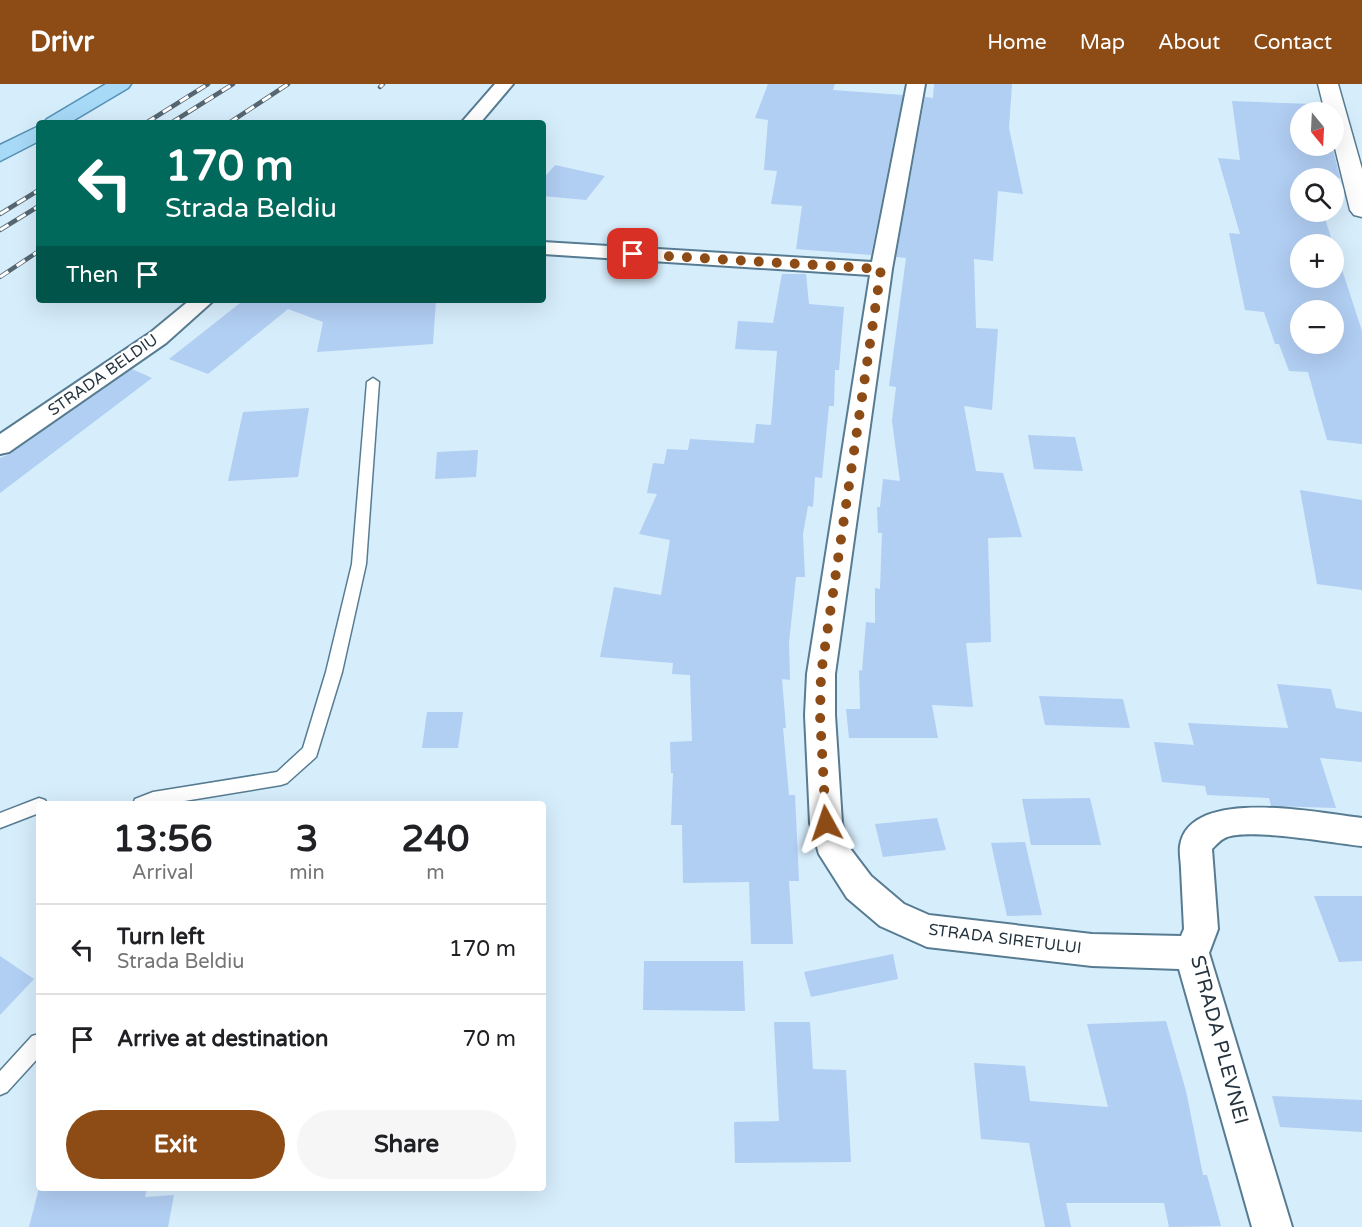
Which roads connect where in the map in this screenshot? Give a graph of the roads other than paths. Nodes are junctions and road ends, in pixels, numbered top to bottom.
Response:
1 (120, 84) edge
2 (504, 84) edge
3 (916, 84) edge
4 (1328, 84) edge
5 (59, 120) edge
6 (473, 120) edge
7 (36, 134) edge
8 (0, 154) edge
9 (1362, 210) edge
10 (546, 248) edge
11 (881, 269) junction
12 (199, 303) edge
13 (373, 382) dead end
14 (0, 446) edge
15 (148, 801) edge
16 (36, 806) edge
17 (0, 821) edge
18 (1362, 832) edge
19 (1192, 953) junction
20 (36, 1045) edge
21 (0, 1085) edge
22 (1272, 1227) edge

1 - 5 main road
2 - 6 street
3 - 11 street, STRADA SIRETULUI
4 - 9 street
7 - 8 main road
10 - 11 street
11 - 19 street, STRADA SIRETULUI
12 - 14 street, STRADA BELDIU
13 - 15 lane
16 - 17 lane
18 - 19 street, STRADA PLEVNEI
19 - 22 street, STRADA PLEVNEI
20 - 21 lane

